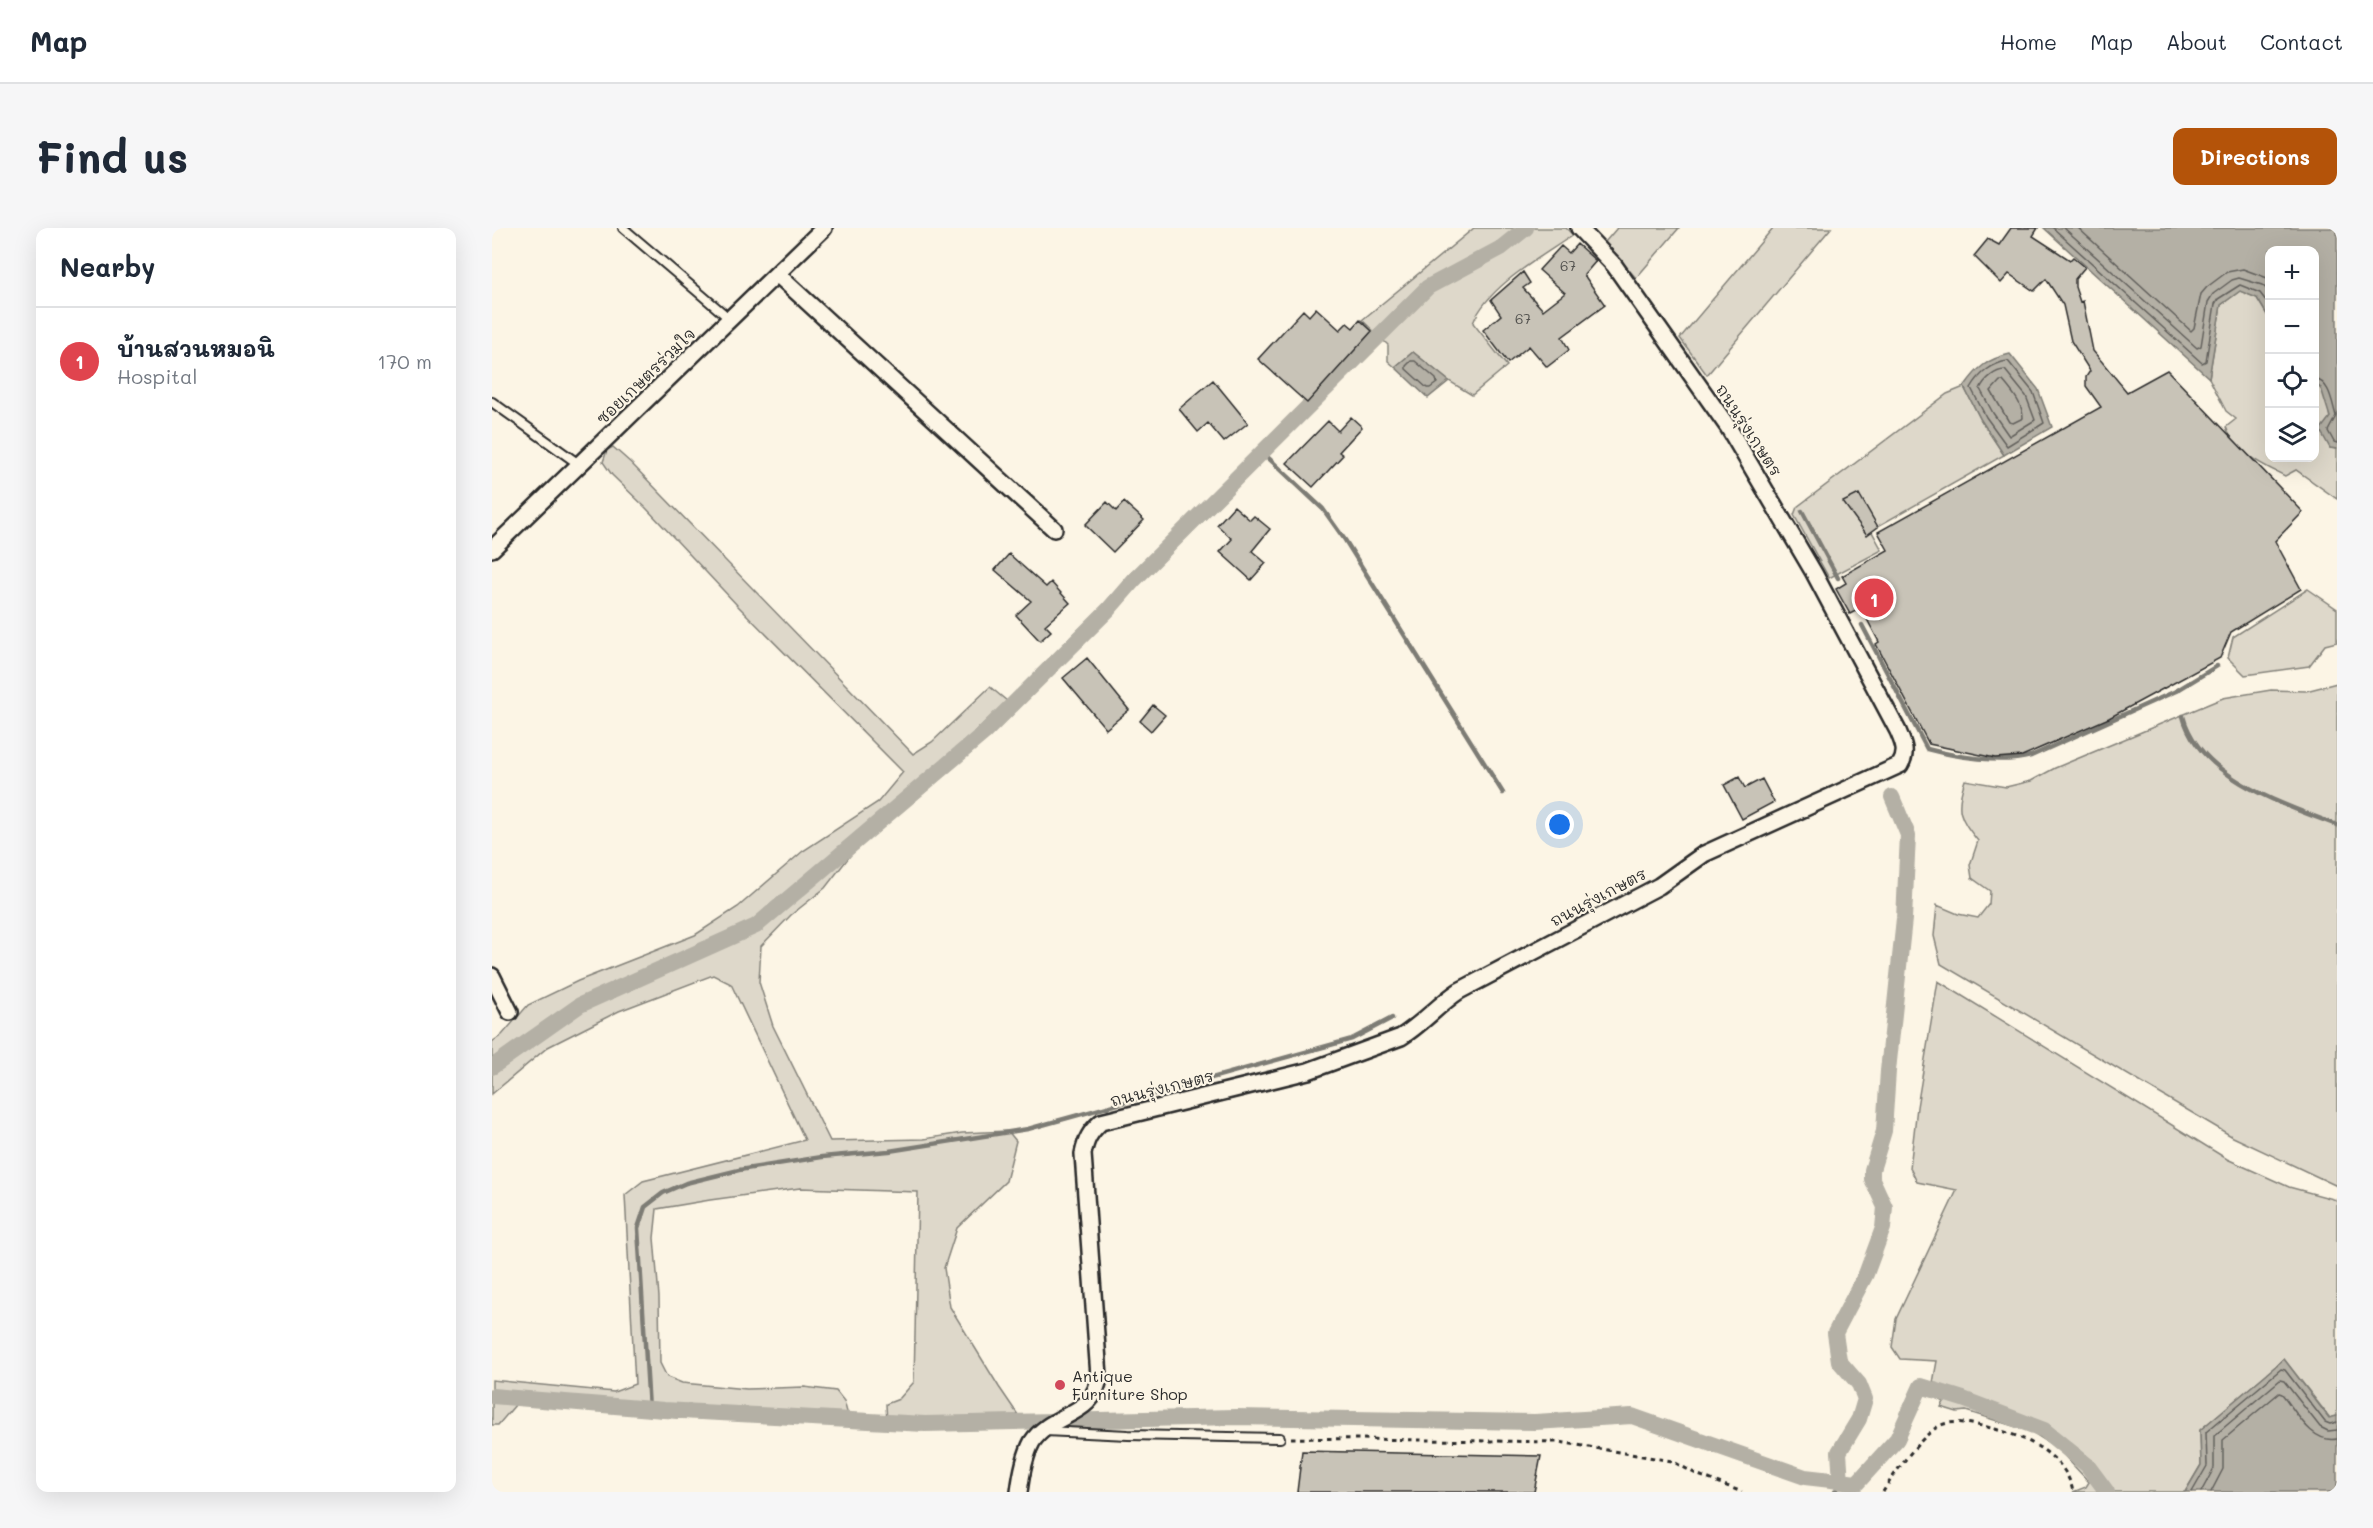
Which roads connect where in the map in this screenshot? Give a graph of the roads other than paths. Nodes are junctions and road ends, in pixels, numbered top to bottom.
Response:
1 (623, 228) edge
2 (824, 228) edge
3 (1588, 232) edge
4 (778, 274) junction
5 (730, 320) junction
6 (492, 402) edge
7 (580, 465) junction
8 (1054, 529) dead end
9 (492, 549) edge
10 (492, 976) edge
11 (510, 1012) dead end
12 (1043, 1431) junction
13 (1280, 1438) road end
14 (1019, 1492) edge

1 - 5 lane
2 - 4 street, ซอยเกษตรร่วมใจ
3 - 12 street, ถนนรุ่งเกษตร
4 - 5 street, ซอยเกษตรร่วมใจ
4 - 8 street
5 - 7 street, ซอยเกษตรร่วมใจ
6 - 7 lane
7 - 9 street, ซอยเกษตรร่วมใจ
10 - 11 street
12 - 13 lane
12 - 14 street, ถนนรุ่งเกษตร

